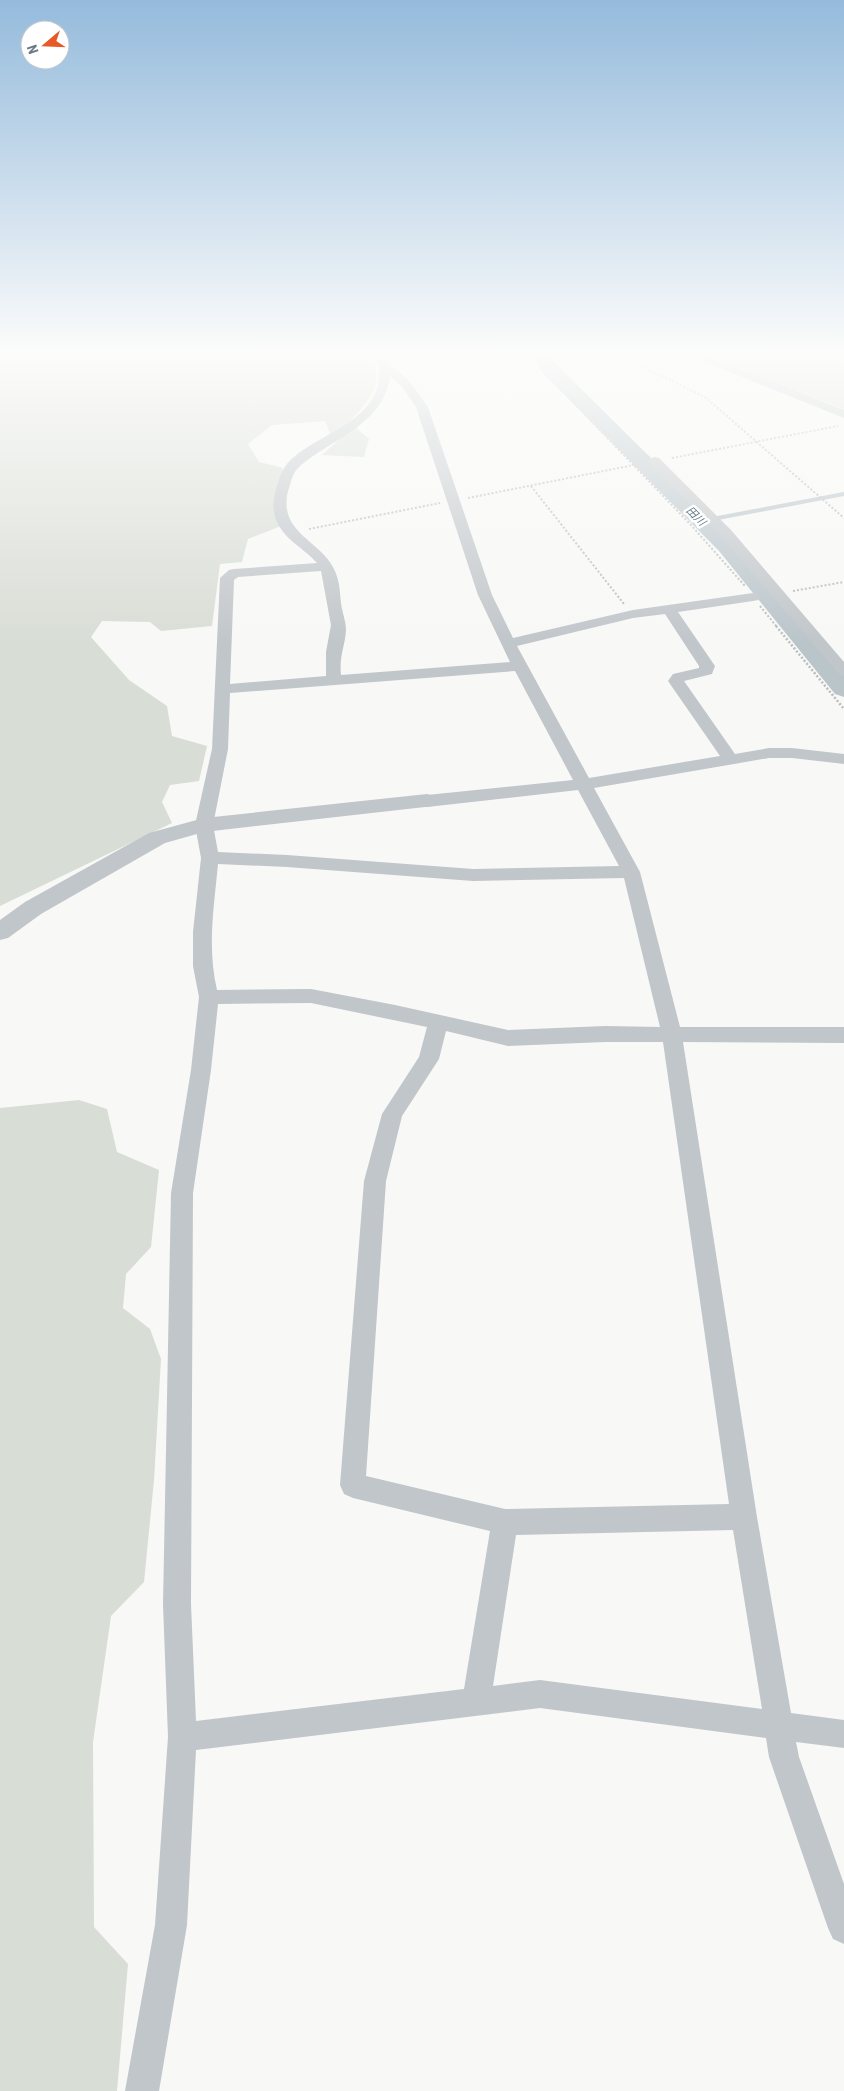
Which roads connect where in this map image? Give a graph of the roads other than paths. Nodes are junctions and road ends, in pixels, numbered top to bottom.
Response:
1 (315, 449) edge
2 (436, 449) edge
3 (655, 461) road end
4 (326, 567) junction
5 (753, 597) road end
6 (669, 610) junction
7 (508, 644) junction
8 (521, 666) junction
9 (844, 671) edge
10 (336, 681) junction
11 (223, 689) junction
12 (844, 758) edge
13 (730, 759) junction
14 (584, 784) junction
15 (427, 802) joint
16 (204, 825) junction
17 (210, 858) junction
18 (631, 872) junction
19 (0, 932) edge
20 (209, 997) junction
21 (438, 1023) junction
22 (672, 1034) junction
23 (844, 1035) edge
24 (744, 1517) junction
25 (505, 1522) junction
26 (476, 1702) junction
27 (778, 1725) junction
28 (844, 1734) edge
29 (182, 1737) junction
30 (844, 1928) edge
31 (142, 2091) edge

1 - 4 street
2 - 7 street
3 - 9 street
4 - 10 street
4 - 11 street
5 - 6 street
6 - 7 street
6 - 13 street
7 - 8 street
8 - 10 street
8 - 14 street
10 - 11 street
11 - 16 street
12 - 13 street
13 - 14 street
14 - 15 street
14 - 18 street
15 - 16 street
16 - 17 street
16 - 19 street
17 - 18 street
17 - 20 street
18 - 22 street
20 - 21 street
20 - 29 street
21 - 22 street
21 - 25 street
22 - 23 street
22 - 24 street
24 - 25 street
24 - 27 street
25 - 26 street
26 - 27 street
26 - 29 street
27 - 28 street
27 - 30 street
29 - 31 street

